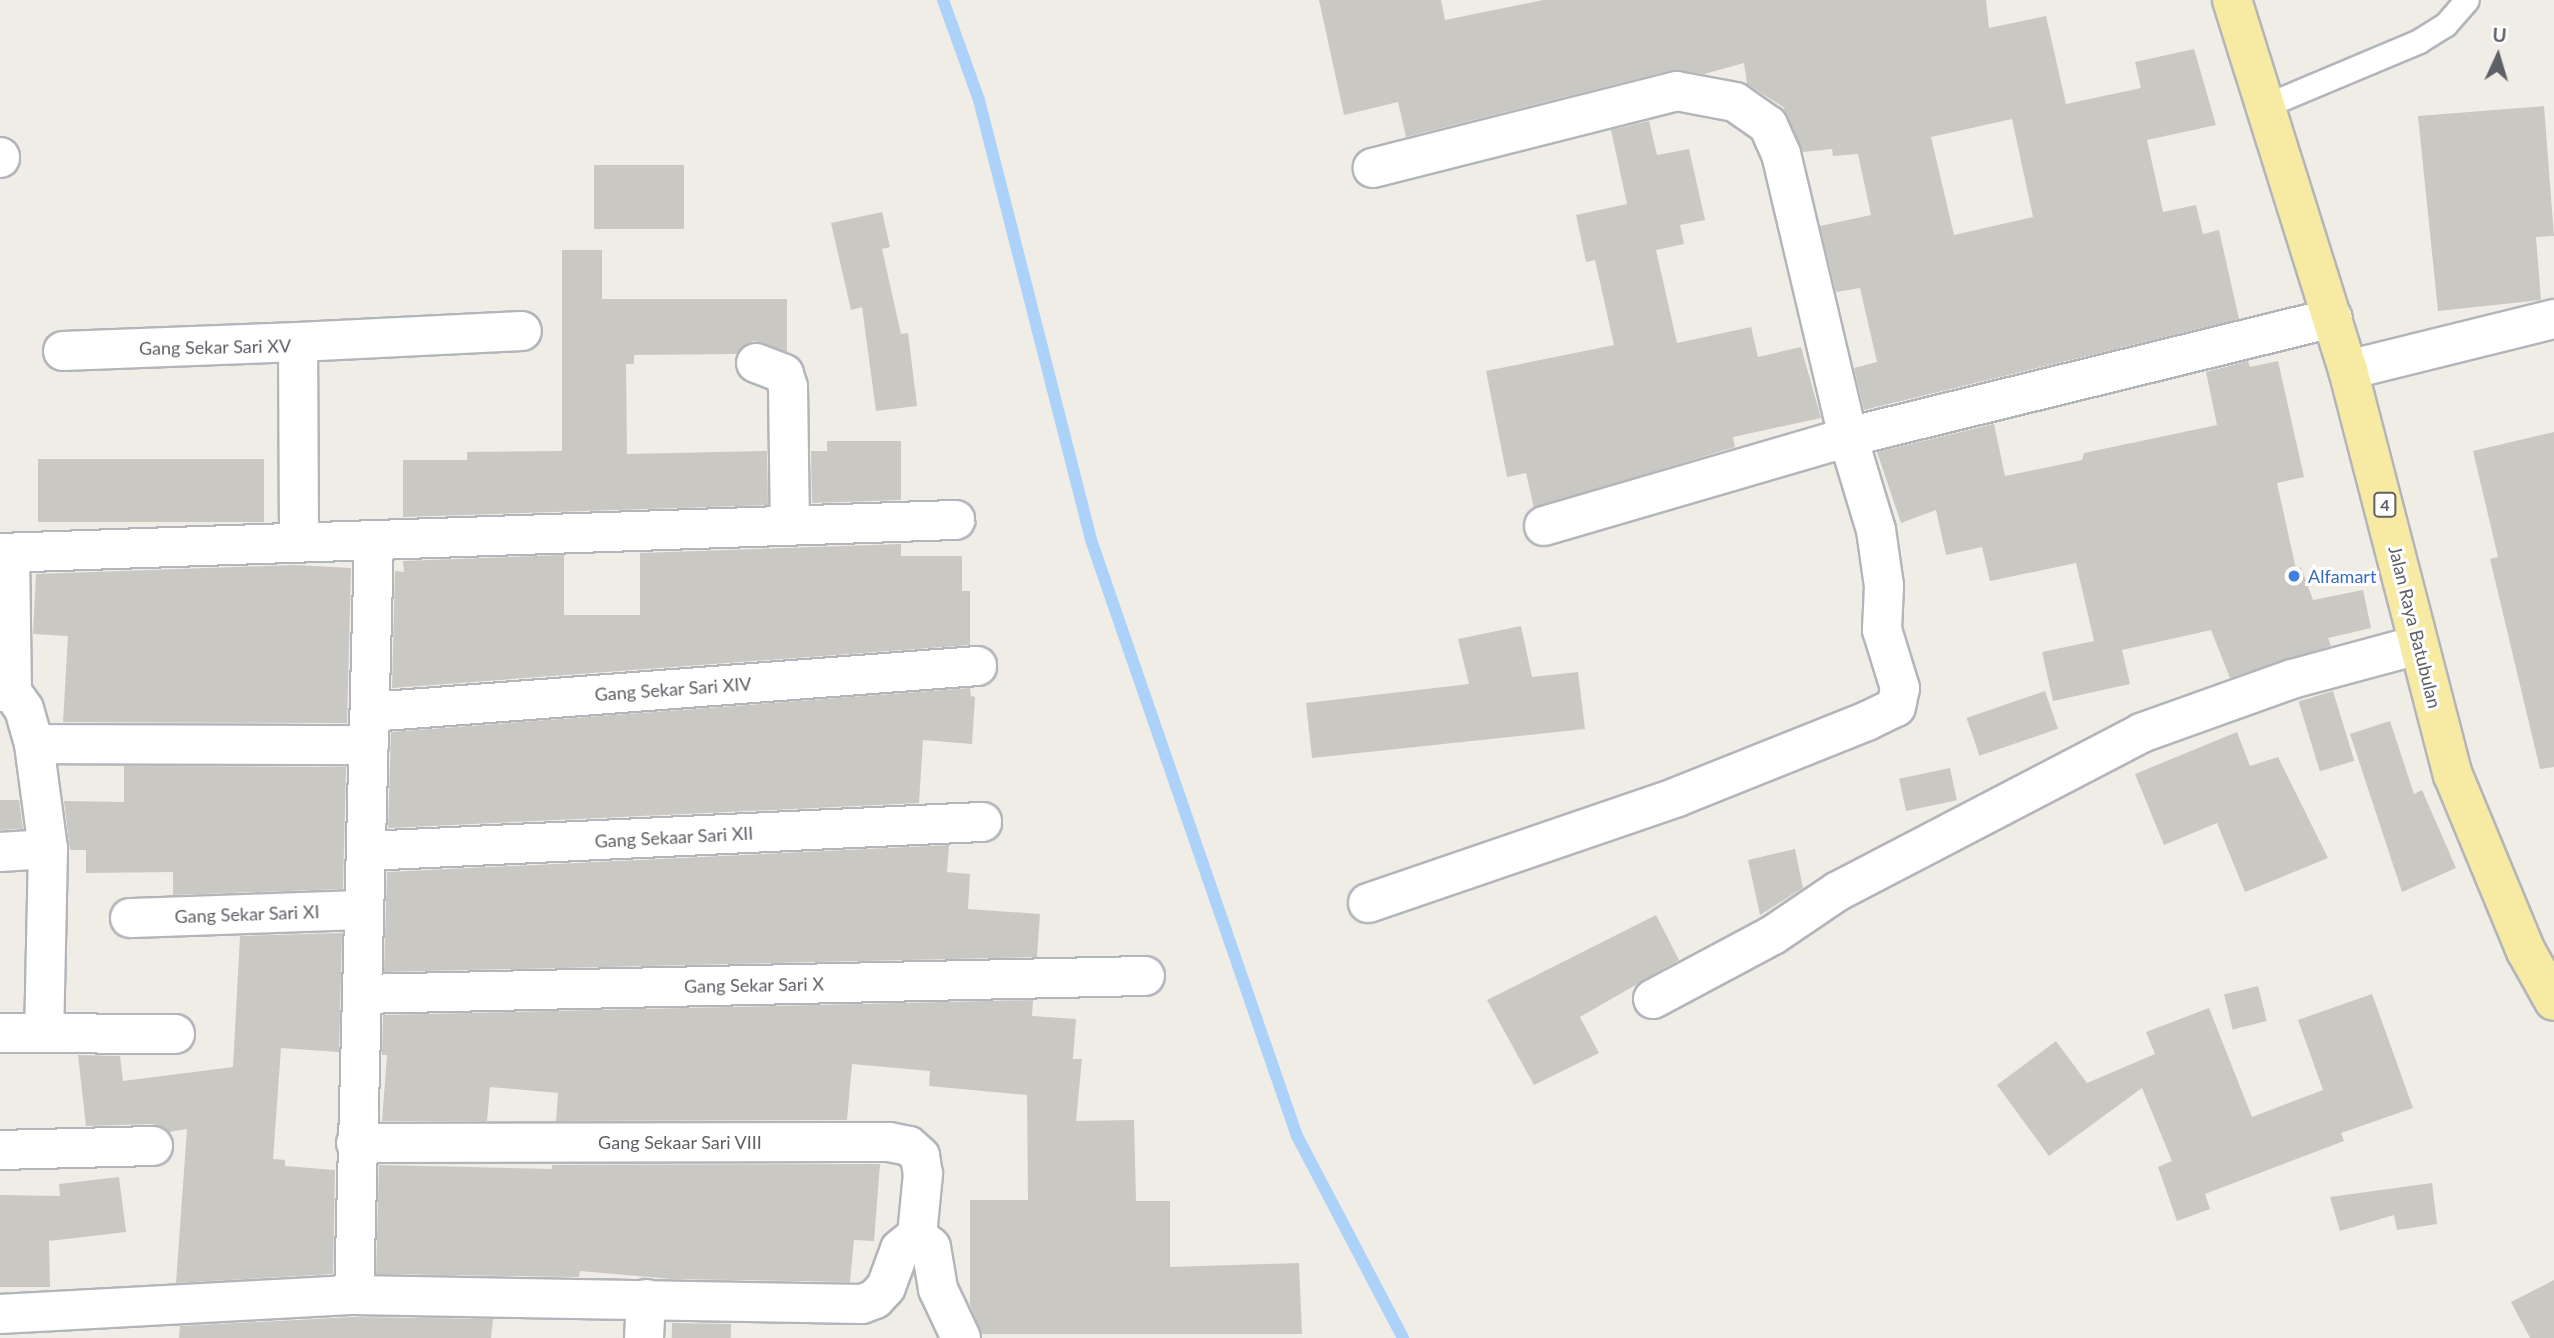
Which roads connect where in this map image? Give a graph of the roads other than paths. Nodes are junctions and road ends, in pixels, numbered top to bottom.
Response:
1 (2232, 0) edge
2 (2468, 0) edge
3 (2267, 105) junction
4 (1373, 168) dead end
5 (2333, 318) junction
6 (2554, 319) edge
7 (522, 331) dead end
8 (298, 342) junction
9 (63, 351) dead end
10 (756, 363) dead end
11 (2348, 370) junction
12 (1847, 437) junction
13 (954, 520) dead end
14 (790, 526) junction
15 (1544, 526) dead end
16 (299, 540) junction
17 (374, 541) junction
18 (5, 553) edge
19 (2418, 645) junction
20 (977, 666) dead end
21 (6, 692) edge
22 (369, 728) junction
23 (34, 744) junction
24 (982, 822) dead end
25 (48, 849) junction
26 (366, 851) junction
27 (0, 852) edge
28 (1368, 903) dead end
29 (363, 910) junction
30 (130, 918) dead end
31 (1145, 976) dead end
32 (362, 994) junction
33 (1653, 999) dead end
34 (2554, 1002) edge
35 (0, 1033) edge
36 (44, 1033) junction
37 (175, 1034) dead end
38 (356, 1143) junction
39 (153, 1146) dead end
40 (0, 1150) edge
41 (917, 1235) junction
42 (354, 1295) junction
43 (646, 1299) junction
44 (0, 1314) edge
45 (644, 1338) edge
46 (961, 1338) edge

1 - 3 highway, Jalan Raya Batubulan / 4
2 - 3 lane
3 - 5 highway, Jalan Raya Batubulan / 4
4 - 12 street
5 - 11 highway, Jalan Raya Batubulan / 4
5 - 12 street
6 - 11 street
7 - 8 street
8 - 9 street, Gang Sekar Sari XV
8 - 16 street, Gang Sekar Sari XV
10 - 14 street
11 - 19 highway, Jalan Raya Batubulan / 4
12 - 15 street
12 - 28 street
13 - 14 street
14 - 17 street
16 - 17 street
16 - 18 street
17 - 22 street
18 - 21 street
19 - 33 street
19 - 34 highway, Jalan Raya Batubulan / 4
20 - 22 street, Gang Sekar Sari XIV
21 - 23 street
22 - 23 street, Gang Sekar Sari XIV
22 - 26 street
23 - 25 street
24 - 26 street, Gang Sekaar Sari XII
25 - 27 street
25 - 36 street
26 - 29 street
29 - 30 street, Gang Sekar Sari XI
29 - 32 street
31 - 32 street, Gang Sekar Sari X
32 - 38 street
35 - 36 street
36 - 37 street
38 - 41 street, Gang Sekaar Sari VIII
38 - 42 street
39 - 40 street
41 - 43 street
41 - 46 street
42 - 43 street
42 - 44 street
43 - 45 street

